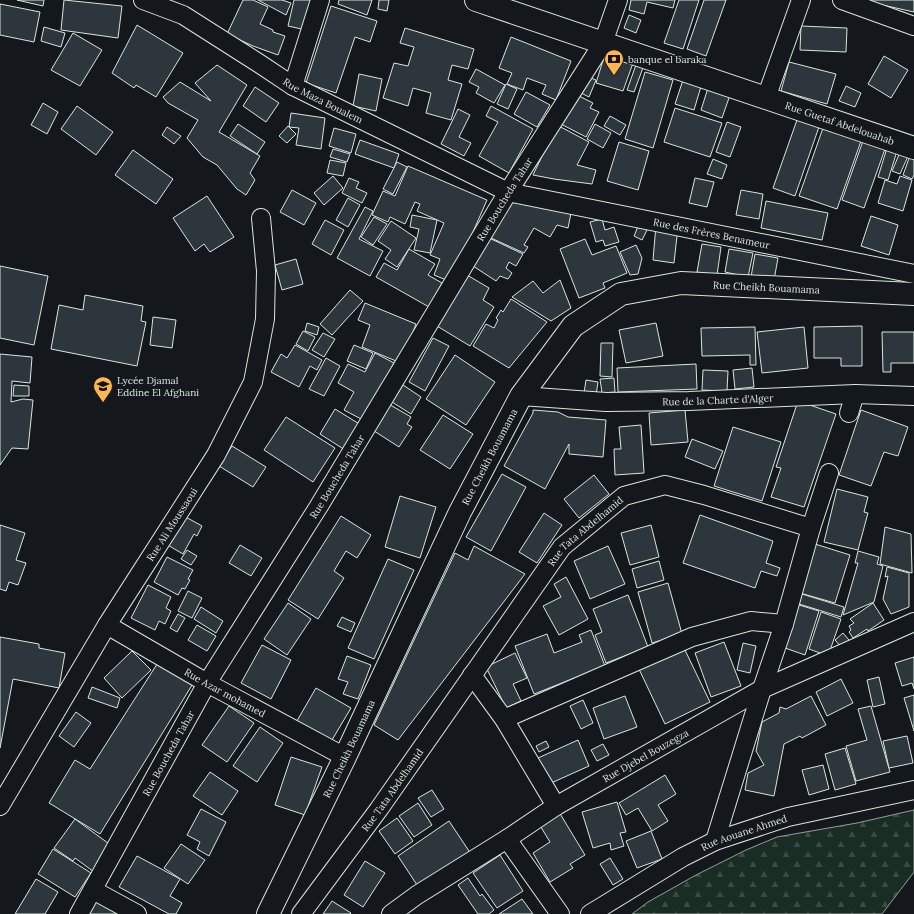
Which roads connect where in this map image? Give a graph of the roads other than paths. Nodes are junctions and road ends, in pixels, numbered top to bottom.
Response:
1 (143, 0) edge
2 (320, 0) edge
3 (476, 0) edge
4 (618, 0) edge
5 (802, 0) edge
6 (842, 0) edge
7 (914, 26) edge
8 (603, 43) junction
9 (294, 86) junction
10 (766, 98) junction
11 (914, 148) edge
12 (508, 192) junction
13 (261, 218) dead end
14 (914, 274) edge
15 (914, 294) edge
16 (855, 394) junction
17 (521, 396) junction
18 (914, 396) edge
19 (849, 413) dead end
20 (829, 473) dead end
21 (811, 528) junction
22 (914, 622) edge
23 (107, 624) junction
24 (784, 624) junction
25 (472, 675) junction
26 (207, 683) junction
27 (762, 689) junction
28 (504, 718) junction
29 (345, 757) junction
30 (914, 790) edge
31 (0, 806) edge
32 (556, 806) junction
33 (507, 839) junction
34 (715, 841) junction
35 (93, 890) junction
36 (79, 914) edge
37 (137, 914) edge
38 (268, 914) edge
39 (301, 914) edge
40 (391, 914) edge
41 (560, 914) edge
42 (590, 914) edge

1 - 9 street, Rue Maza Boualem
2 - 9 street
3 - 8 street, Rue Guetaf Abdelouahab
4 - 8 street, Rue Boucheda Tahar
5 - 10 street
6 - 7 street
8 - 10 street, Rue Guetaf Abdelouahab
8 - 12 street, Rue Boucheda Tahar
9 - 12 street, Rue Maza Boualem
10 - 11 street, Rue Guetaf Abdelouahab
12 - 14 street, Rue des Frères Benameur
12 - 26 street, Rue Boucheda Tahar
13 - 23 street, Rue Ali Moussaoui
15 - 17 street, Rue Cheikh Bouamama
16 - 17 street, Rue de la Charte d'Alger
16 - 18 street, Rue de la Charte d'Alger
16 - 19 street
17 - 29 street, Rue Cheikh Bouamama
20 - 21 street
21 - 24 street
21 - 25 street, Rue Tata Abdelhamid
22 - 27 street, Rue Djebel Bouzegza
23 - 26 street, Rue Azar mohamed
23 - 31 street, Rue Ali Moussaoui
24 - 27 street
24 - 28 street
25 - 28 street
25 - 39 street, Rue Tata Abdelhamid
26 - 29 street, Rue Azar mohamed
26 - 35 street, Rue Boucheda Tahar
27 - 32 street, Rue Djebel Bouzegza
27 - 34 street
28 - 32 street
29 - 38 street, Rue Cheikh Bouamama
30 - 34 street, Rue Aouane Ahmed
32 - 33 street, Rue Djebel Bouzegza
33 - 40 street, Rue Djebel Bouzegza
33 - 41 street
34 - 42 street, Rue Aouane Ahmed
35 - 36 street, Rue Boucheda Tahar
35 - 37 street

